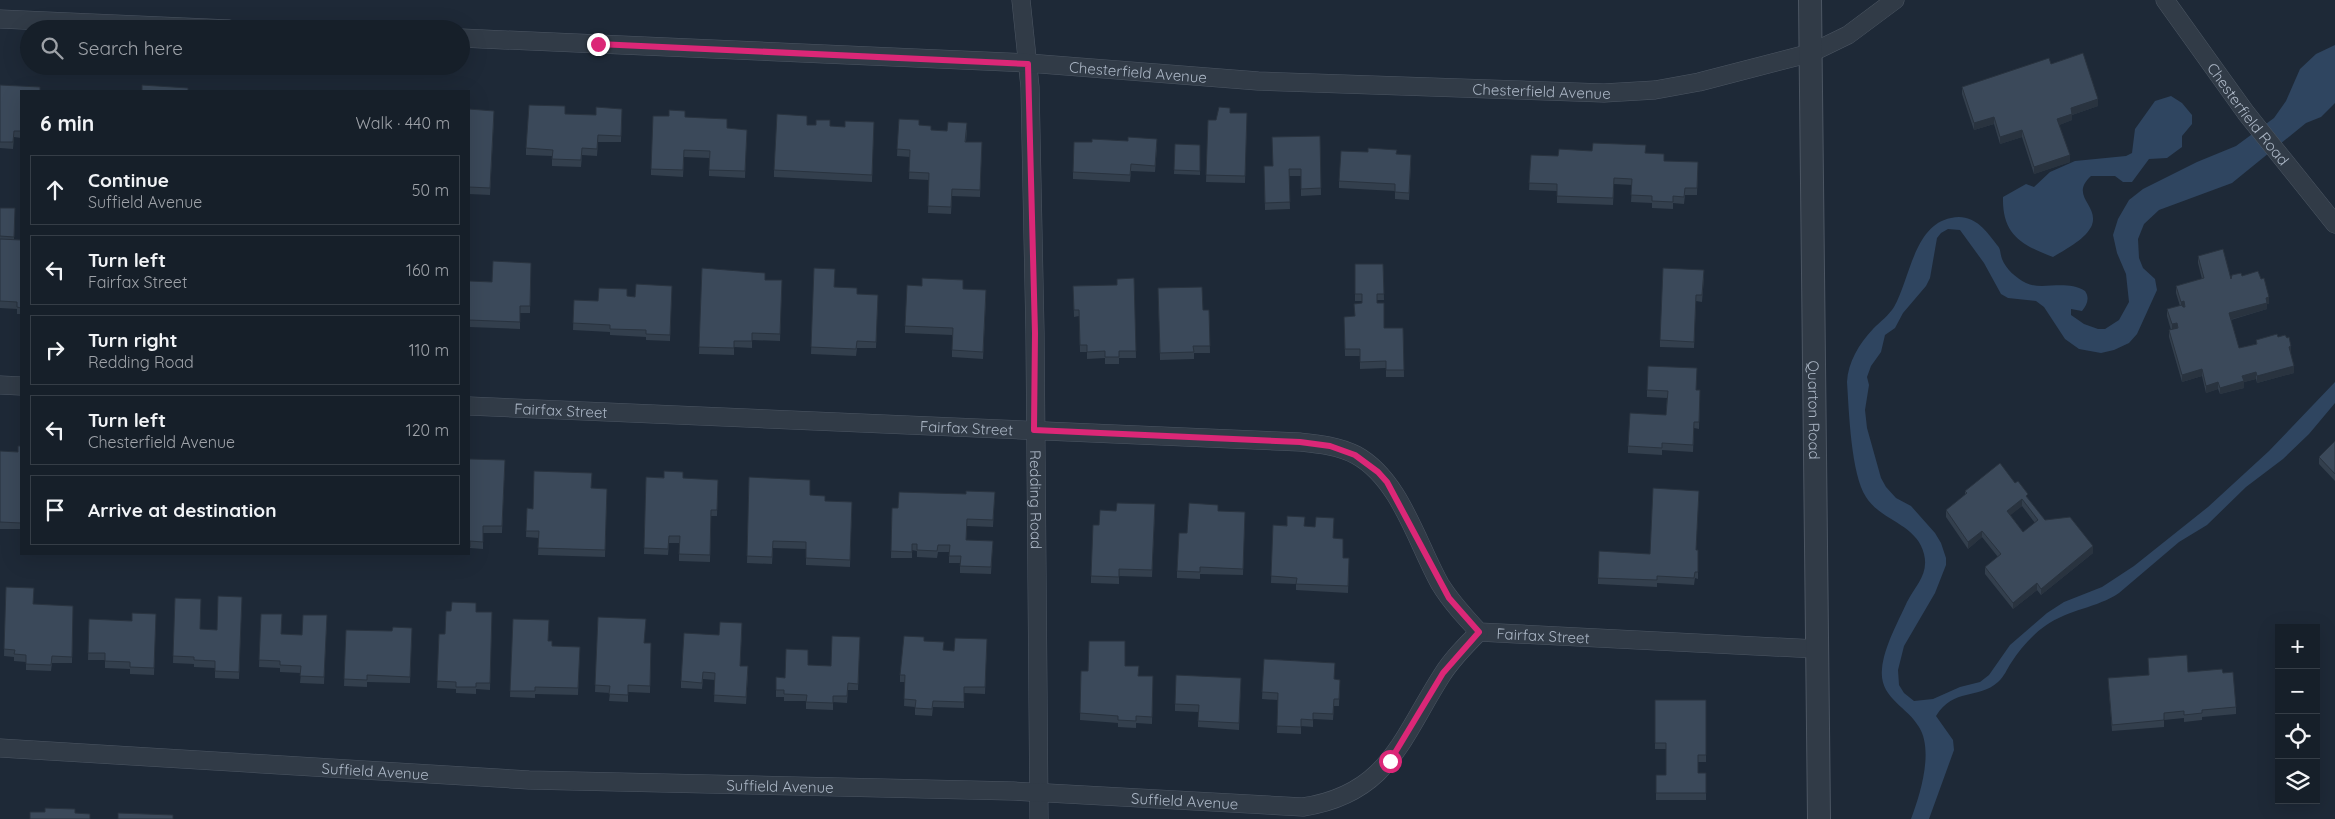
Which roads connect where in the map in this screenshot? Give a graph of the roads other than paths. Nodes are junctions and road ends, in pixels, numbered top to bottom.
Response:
1 (1021, 0) edge
2 (1810, 0) edge
3 (1895, 0) edge
4 (2165, 0) edge
5 (0, 19) edge
6 (23, 20) edge
7 (470, 38) edge
8 (1810, 53) junction
9 (1028, 64) junction
10 (2335, 224) edge
11 (0, 385) edge
12 (20, 386) edge
13 (470, 406) edge
14 (1034, 430) junction
15 (1479, 632) junction
16 (1816, 649) junction
17 (0, 748) edge
18 (1039, 793) junction
19 (1039, 819) edge
20 (1819, 819) edge

1 - 9 street, Redding Road
2 - 8 street, Quarton Road
3 - 8 street
4 - 10 street, Chesterfield Road
5 - 6 street
7 - 9 street, Chesterfield Avenue
8 - 9 street, Chesterfield Avenue
8 - 16 street, Quarton Road
9 - 14 street, Redding Road
11 - 12 street
13 - 14 street, Fairfax Street
14 - 15 street, Fairfax Street
14 - 18 street, Redding Road
15 - 16 street, Fairfax Street
15 - 18 street, Suffield Avenue
16 - 20 street, Quarton Road
17 - 18 street, Suffield Avenue
18 - 19 street, Redding Road

